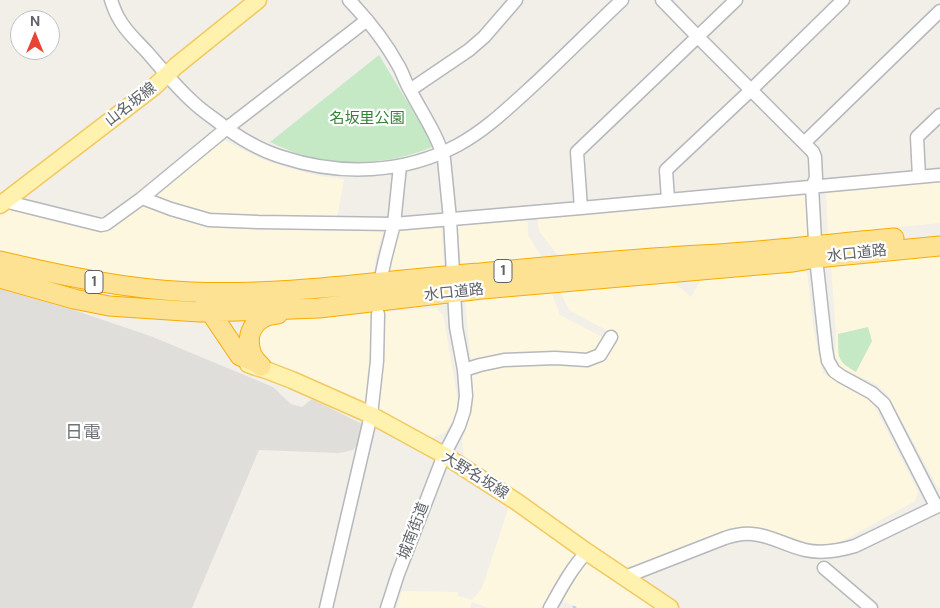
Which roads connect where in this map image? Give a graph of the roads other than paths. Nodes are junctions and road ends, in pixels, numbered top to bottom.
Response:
1 (111, 0) edge
2 (258, 0) edge
3 (349, 0) edge
4 (516, 0) edge
5 (622, 0) edge
6 (662, 0) edge
7 (736, 0) edge
8 (843, 0) edge
9 (940, 11) edge
10 (367, 20) junction
11 (698, 37) junction
12 (166, 76) junction
13 (410, 90) junction
14 (751, 90) junction
15 (940, 115) edge
16 (227, 128) junction
17 (804, 143) junction
18 (442, 152) junction
19 (400, 166) junction
20 (940, 175) edge
21 (919, 177) junction
22 (812, 187) junction
23 (142, 198) junction
24 (668, 200) junction
25 (4, 202) edge
26 (582, 208) junction
27 (450, 219) junction
28 (394, 224) junction
29 (940, 234) edge
30 (940, 246) edge
31 (816, 252) junction
32 (0, 261) edge
33 (382, 273) dead end
34 (0, 278) edge
35 (88, 281) junction
36 (453, 284) junction
37 (319, 308) junction
38 (205, 312) junction
39 (378, 314) dead end
40 (612, 337) dead end
41 (262, 366) junction
42 (464, 370) junction
43 (371, 416) junction
44 (444, 455) junction
45 (938, 505) edge
46 (587, 552) junction
47 (824, 568) dead end
48 (625, 577) junction
49 (326, 608) edge
50 (386, 608) edge
51 (550, 608) edge
52 (670, 608) edge
53 (871, 608) edge

1 - 12 street
2 - 12 main road, 山名坂線
3 - 10 street, 城南街道
4 - 13 street
5 - 18 street
6 - 11 street
7 - 11 street
8 - 14 street
9 - 17 street
10 - 13 street, 城南街道
10 - 16 street
11 - 14 street
11 - 26 street
12 - 16 street
12 - 25 main road, 山名坂線
13 - 18 street, 城南街道
14 - 17 street
14 - 24 street
15 - 21 street
16 - 19 street
16 - 23 street
17 - 22 street
18 - 19 street
18 - 27 street, 城南街道
19 - 28 street
20 - 21 street
21 - 22 street
22 - 24 street
22 - 31 street
23 - 25 street
23 - 28 street
24 - 26 street
26 - 27 street
27 - 28 street
27 - 36 street, 城南街道
28 - 33 street
29 - 31 highway, 水口道路 / 1
30 - 31 highway, 水口道路 / 1
31 - 36 highway, 水口道路 / 1
31 - 45 street
32 - 35 highway, 水口道路 / 1
34 - 38 highway, 水口道路 / 1
35 - 36 highway, 水口道路 / 1
35 - 38 highway
36 - 37 highway, 水口道路 / 1
36 - 42 street, 城南街道
37 - 38 highway, 水口道路 / 1
37 - 41 highway
38 - 41 highway
39 - 43 street
40 - 42 street
41 - 43 main road, 大野名坂線
42 - 44 street, 城南街道
43 - 44 main road, 大野名坂線
43 - 49 street
44 - 46 main road, 大野名坂線
44 - 50 street, 城南街道
45 - 48 street
46 - 48 main road, 大野名坂線
46 - 51 street
47 - 53 street
48 - 52 main road, 大野名坂線

